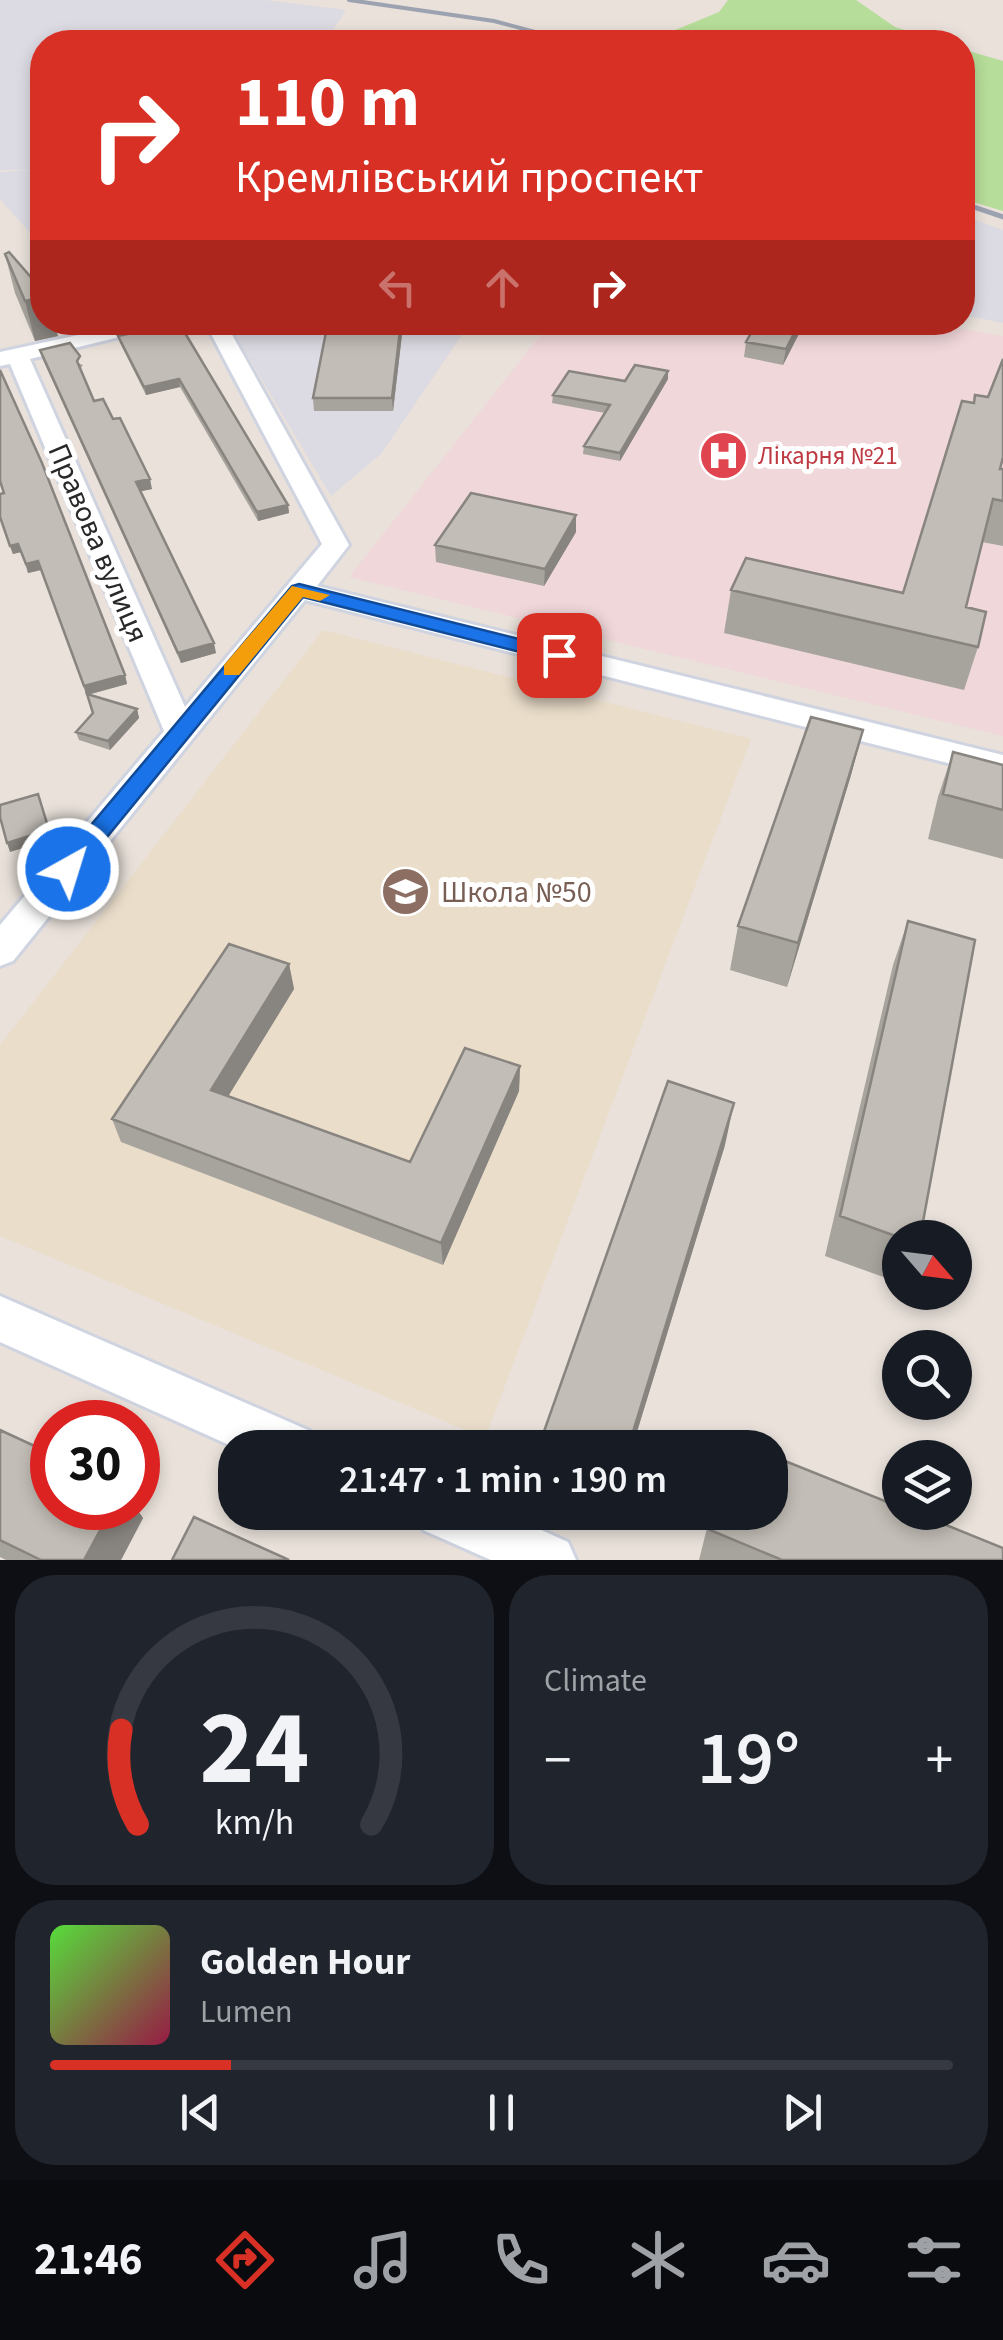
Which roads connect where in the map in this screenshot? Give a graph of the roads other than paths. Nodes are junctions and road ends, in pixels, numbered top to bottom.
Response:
1 (110, 335) edge
2 (223, 335) edge
3 (8, 357) edge
4 (299, 590) junction
5 (180, 732) junction
6 (1003, 766) edge
7 (0, 952) edge
8 (0, 1319) edge
9 (252, 1430) edge
10 (482, 1530) edge
11 (550, 1560) edge

1 - 3 street
2 - 4 street
3 - 5 street, Правова вулиця
4 - 5 street
4 - 6 street
5 - 7 street
8 - 9 street
10 - 11 street

